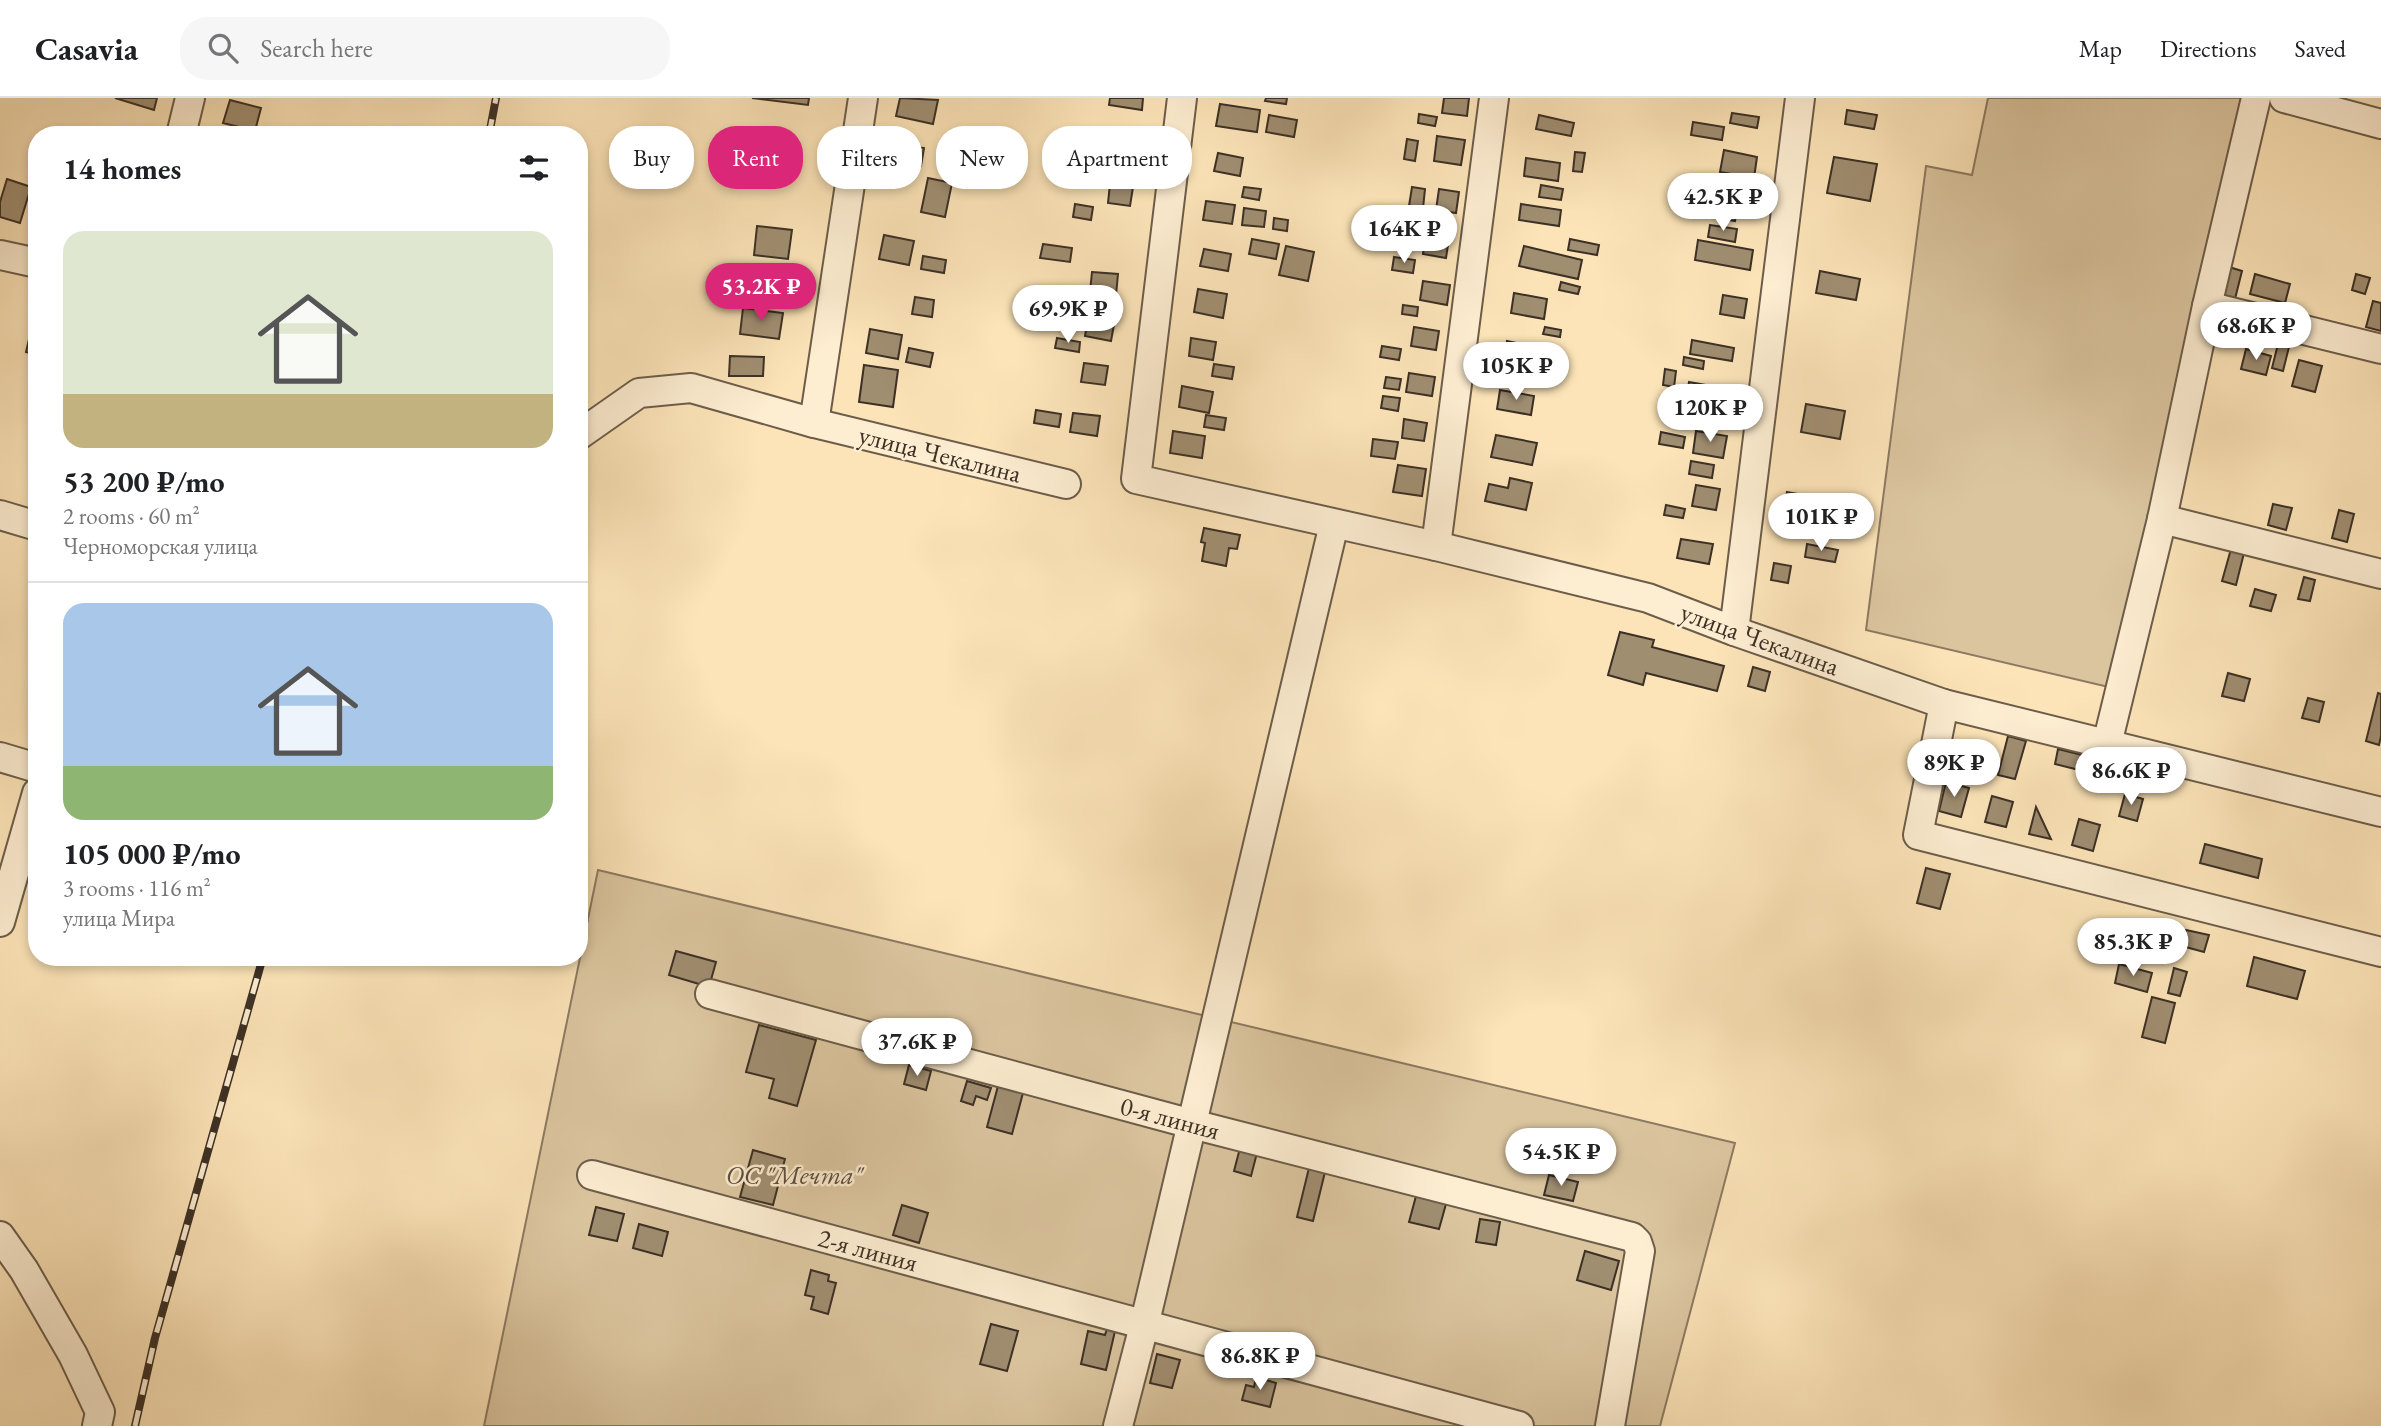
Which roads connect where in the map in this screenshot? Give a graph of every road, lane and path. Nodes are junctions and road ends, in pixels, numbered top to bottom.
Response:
1 (190, 98) edge
2 (863, 98) edge
3 (1182, 98) edge
4 (1494, 98) edge
5 (1800, 98) edge
6 (2256, 98) edge
7 (2284, 98) edge
8 (2381, 124) edge
9 (183, 126) edge
10 (0, 255) edge
11 (28, 261) edge
12 (2207, 306) junction
13 (2381, 349) edge
14 (814, 423) junction
15 (588, 429) edge
16 (1066, 484) dead end
17 (0, 515) edge
18 (2162, 519) junction
19 (28, 523) edge
20 (1334, 524) junction
21 (1436, 546) junction
22 (2381, 574) edge
23 (1734, 631) junction
24 (1944, 704) junction
25 (2107, 744) junction
26 (0, 758) edge
27 (28, 766) edge
28 (2381, 812) edge
29 (28, 824) edge
30 (0, 922) edge
31 (2381, 952) edge
32 (710, 994) dead end
33 (1192, 1124) junction
34 (592, 1175) dead end
35 (0, 1236) edge
36 (1144, 1326) junction
37 (99, 1419) edge
38 (1118, 1426) edge
39 (1519, 1426) edge
40 (1610, 1426) edge

1 - 9 street
2 - 14 street
3 - 20 street, улица Чекалина
4 - 21 street
5 - 23 street
6 - 12 street
7 - 8 street
10 - 11 street
12 - 13 street
12 - 18 street
14 - 15 street, улица Чекалина
14 - 16 street, улица Чекалина
17 - 19 street
18 - 22 street
18 - 25 street
20 - 21 street, улица Чекалина
20 - 33 street
21 - 23 street, улица Чекалина
23 - 24 street, улица Чекалина
24 - 25 street, улица Чекалина
24 - 31 street
25 - 28 street, улица Чекалина
26 - 27 street
29 - 30 street
32 - 33 street, 0-я линия
33 - 36 street
33 - 40 street, 0-я линия
34 - 36 street, 2-я линия
35 - 37 street
36 - 38 street
36 - 39 street, 2-я линия

